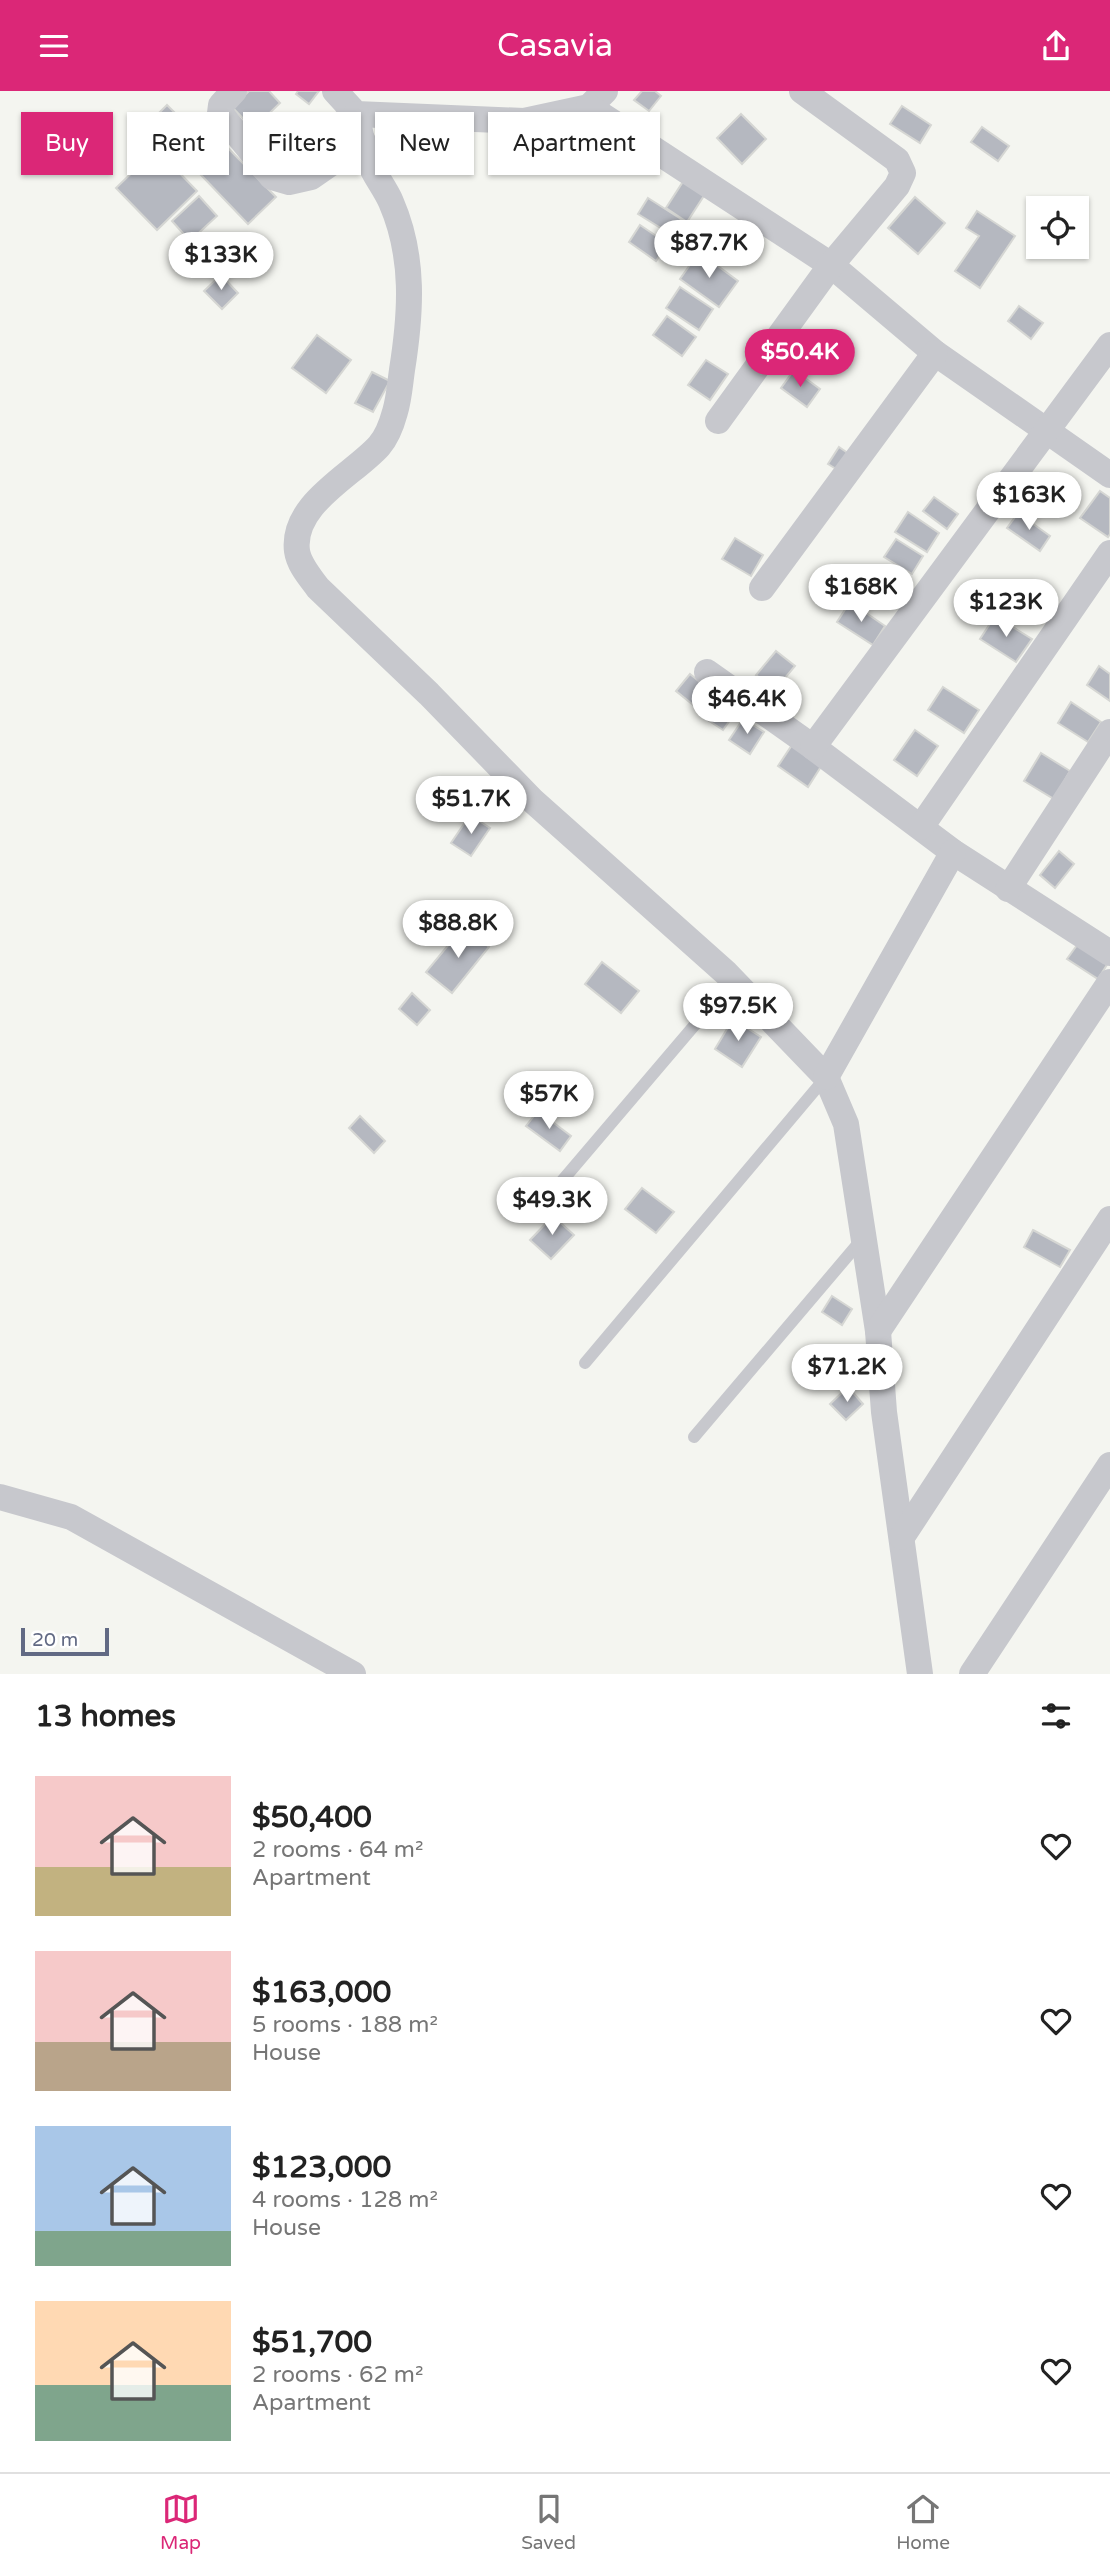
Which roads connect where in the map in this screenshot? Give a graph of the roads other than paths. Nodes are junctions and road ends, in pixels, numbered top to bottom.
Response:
1 (234, 91) edge
2 (335, 91) edge
3 (802, 91) edge
4 (597, 99) edge
5 (354, 112) edge
6 (361, 114) edge
7 (361, 133) edge
8 (363, 141) junction
9 (831, 265) junction
10 (1110, 345) edge
11 (936, 353) junction
12 (718, 421) dead end
13 (1046, 429) junction
14 (1110, 475) edge
15 (1110, 553) edge
16 (762, 588) dead end
17 (707, 672) dead end
18 (1110, 732) edge
19 (813, 747) junction
20 (921, 827) junction
21 (953, 852) junction
22 (1008, 889) junction
23 (1110, 953) edge
24 (733, 980) junction
25 (1110, 982) edge
26 (826, 1077) junction
27 (550, 1195) dead end
28 (1110, 1219) edge
29 (863, 1238) junction
30 (878, 1331) junction
31 (585, 1363) dead end
32 (694, 1437) dead end
33 (1110, 1465) edge
34 (0, 1497) edge
35 (902, 1537) junction
36 (353, 1674) edge
37 (920, 1674) edge
38 (972, 1674) edge

1 - 8 street
2 - 5 street
3 - 9 street
4 - 6 street
4 - 9 street
7 - 8 street
8 - 24 street
9 - 11 street
9 - 12 street
10 - 13 street
11 - 13 street
11 - 16 street
13 - 14 street
13 - 19 street
15 - 20 street
17 - 19 street
18 - 22 street
19 - 20 street
20 - 21 street
21 - 22 street
21 - 26 street
22 - 23 street
24 - 26 street
24 - 27 lane
25 - 30 street
26 - 29 street
26 - 31 lane
28 - 35 street
29 - 30 street
29 - 32 lane
30 - 35 street
33 - 38 street
34 - 36 street
35 - 37 street

